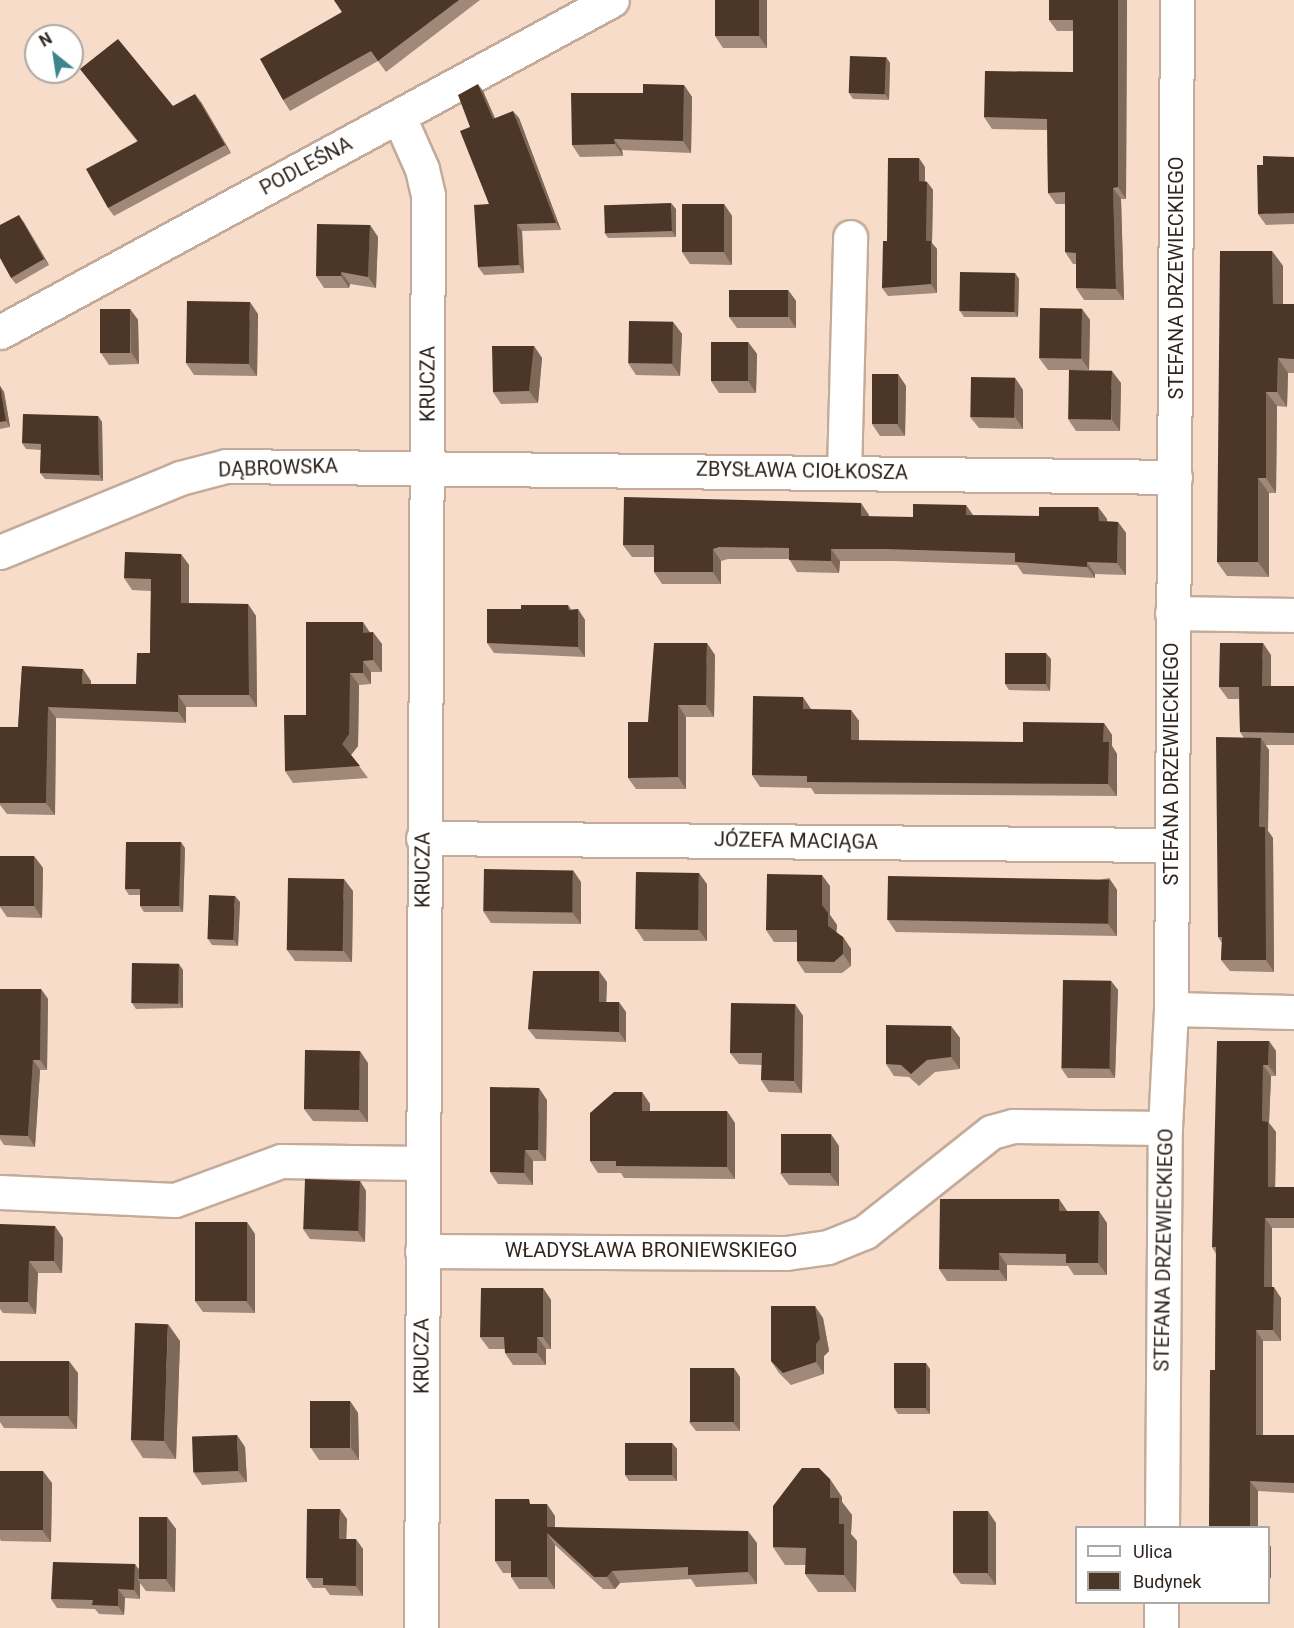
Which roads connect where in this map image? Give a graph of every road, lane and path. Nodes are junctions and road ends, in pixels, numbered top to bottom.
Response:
1 (612, 0) edge
2 (1177, 0) edge
3 (399, 117) junction
4 (850, 237) dead end
5 (3, 324) edge
6 (428, 466) junction
7 (844, 472) junction
8 (1175, 477) junction
9 (0, 552) edge
10 (1172, 613) junction
11 (1294, 615) edge
12 (423, 838) junction
13 (1170, 845) junction
14 (1172, 1009) junction
15 (1294, 1012) edge
16 (1165, 1128) junction
17 (421, 1163) junction
18 (0, 1192) edge
19 (422, 1251) junction
20 (1162, 1526) edge
21 (1161, 1604) edge
22 (421, 1628) edge
23 (1161, 1628) edge

1 - 3 street, PODLEŚNA
2 - 8 street, STEFANA DRZEWIECKIEGO
3 - 5 street, PODLEŚNA
3 - 6 street, KRUCZA
4 - 7 street
6 - 7 street, ZBYSŁAWA CIOŁKOSZA
6 - 9 street, DĄBROWSKA
6 - 12 street, KRUCZA
7 - 8 street, ZBYSŁAWA CIOŁKOSZA
8 - 10 street, STEFANA DRZEWIECKIEGO
10 - 11 street
10 - 13 street, STEFANA DRZEWIECKIEGO
12 - 13 street, JÓZEFA MACIĄGA
12 - 17 street, KRUCZA
13 - 14 street, STEFANA DRZEWIECKIEGO
14 - 15 street
14 - 16 street, STEFANA DRZEWIECKIEGO
16 - 19 street, WŁADYSŁAWA BRONIEWSKIEGO
16 - 20 street, STEFANA DRZEWIECKIEGO
17 - 18 street
17 - 19 street, KRUCZA
19 - 22 street, KRUCZA
21 - 23 street

